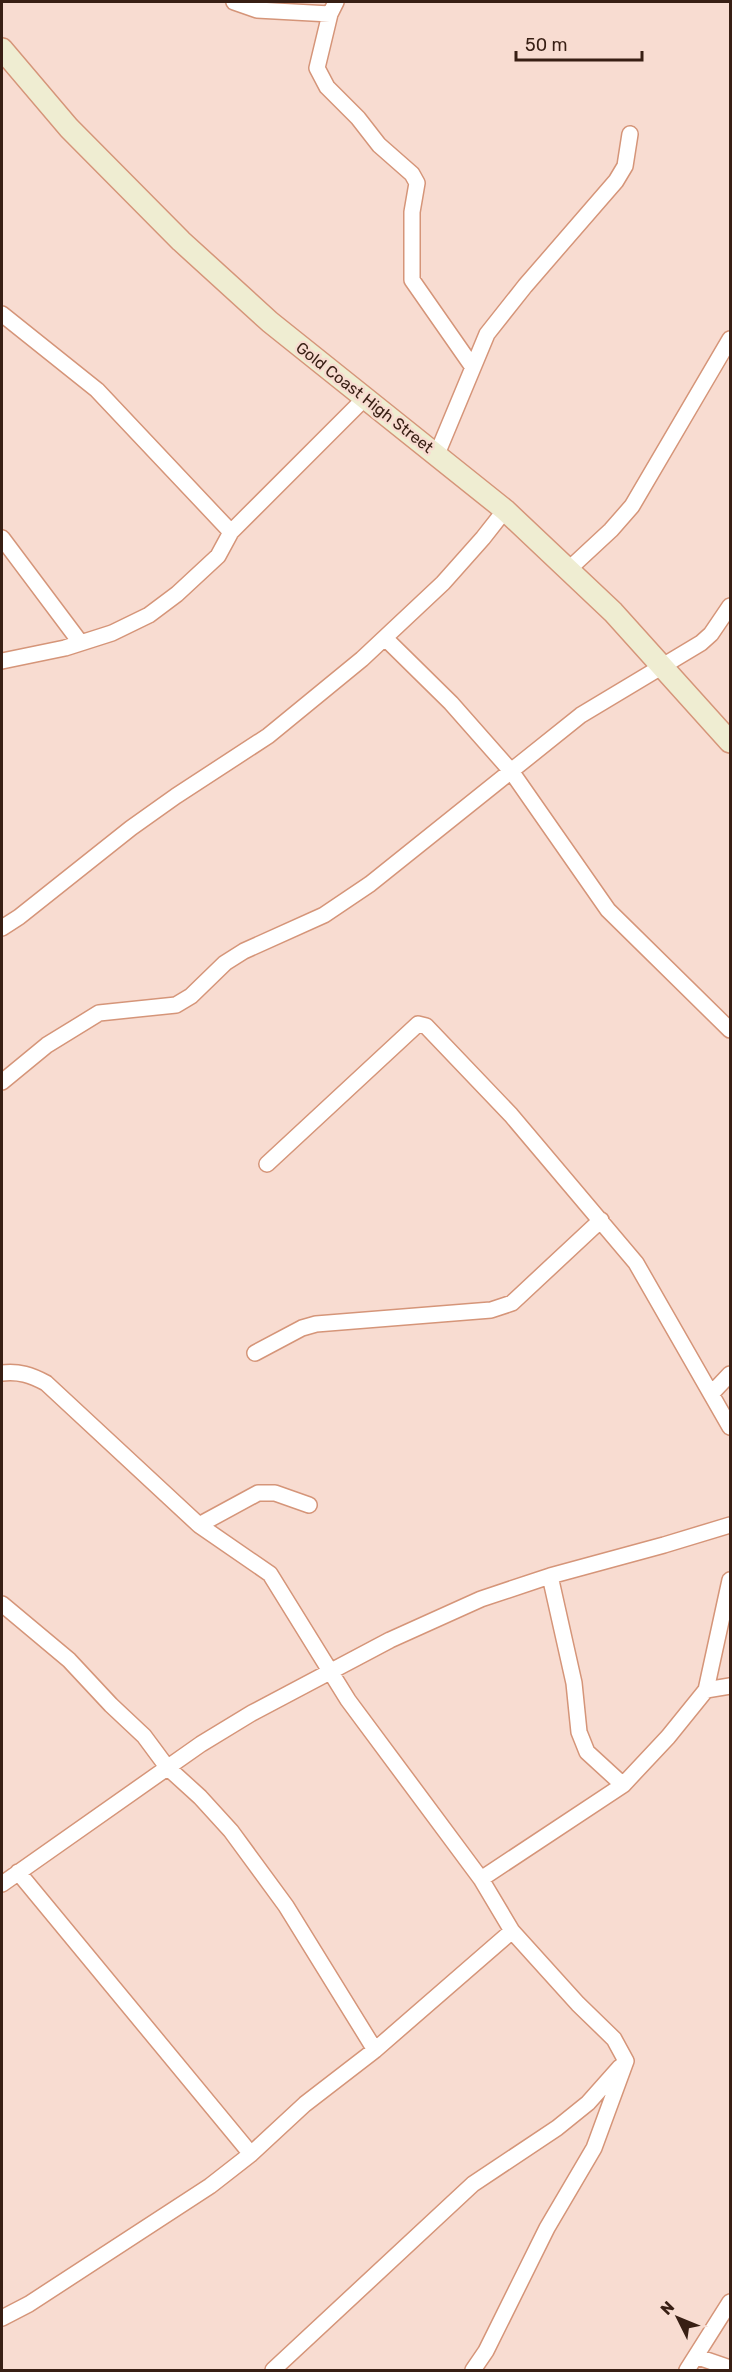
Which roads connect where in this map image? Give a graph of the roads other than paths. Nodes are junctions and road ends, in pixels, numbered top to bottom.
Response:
1 (234, 2) edge
2 (333, 8) edge
3 (2, 49) edge
4 (630, 134) dead end
5 (2, 314) edge
6 (730, 339) edge
7 (472, 366) junction
8 (365, 398) junction
9 (437, 454) junction
10 (504, 510) junction
11 (231, 532) junction
12 (2, 538) edge
13 (569, 569) junction
14 (730, 606) edge
15 (730, 627) edge
16 (711, 634) junction
17 (386, 639) junction
18 (80, 642) junction
19 (2, 661) edge
20 (663, 666) junction
21 (730, 742) edge
22 (511, 771) junction
23 (2, 928) edge
24 (730, 1030) edge
25 (2, 1082) edge
26 (267, 1164) dead end
27 (601, 1220) junction
28 (255, 1353) dead end
29 (2, 1373) edge
30 (730, 1374) edge
31 (712, 1393) junction
32 (730, 1426) edge
33 (309, 1505) dead end
34 (199, 1525) junction
35 (730, 1525) edge
36 (550, 1576) junction
37 (730, 1580) edge
38 (2, 1604) edge
39 (331, 1670) junction
40 (730, 1686) edge
41 (706, 1690) junction
42 (167, 1767) junction
43 (624, 1785) junction
44 (18, 1872) junction
45 (481, 1879) junction
46 (2, 1884) edge
47 (512, 1930) junction
48 (375, 2050) junction
49 (626, 2061) junction
50 (251, 2154) junction
51 (730, 2302) edge
52 (2, 2318) edge
53 (698, 2356) junction
54 (730, 2368) edge
55 (273, 2370) edge
56 (473, 2370) edge
57 (687, 2370) edge

1 - 2 street
2 - 7 street
3 - 8 street, Gold Coast High Street
4 - 7 street
5 - 11 street
6 - 13 street
7 - 9 street
8 - 9 street, Gold Coast High Street
8 - 11 street
9 - 10 street, Gold Coast High Street
10 - 13 street, Gold Coast High Street
10 - 17 street
11 - 18 street
12 - 18 street
13 - 20 street, Gold Coast High Street
14 - 16 street
15 - 16 street
16 - 20 street
17 - 22 street
17 - 23 street
18 - 19 street
20 - 21 street, Gold Coast High Street
20 - 22 street
22 - 24 street
22 - 25 street
26 - 27 street
27 - 28 street
27 - 31 street
29 - 34 street
30 - 31 street
31 - 32 street
33 - 34 street
34 - 39 street
35 - 36 street
36 - 39 street
36 - 43 street
37 - 41 street
38 - 42 street
39 - 42 street
39 - 45 street
40 - 41 street
41 - 43 street
42 - 44 street
42 - 48 street
43 - 45 street
44 - 46 street
44 - 50 street
45 - 47 street
47 - 48 street
47 - 49 street
48 - 50 street
49 - 55 street
49 - 56 street
50 - 52 street
51 - 53 street
53 - 54 street
53 - 57 street

